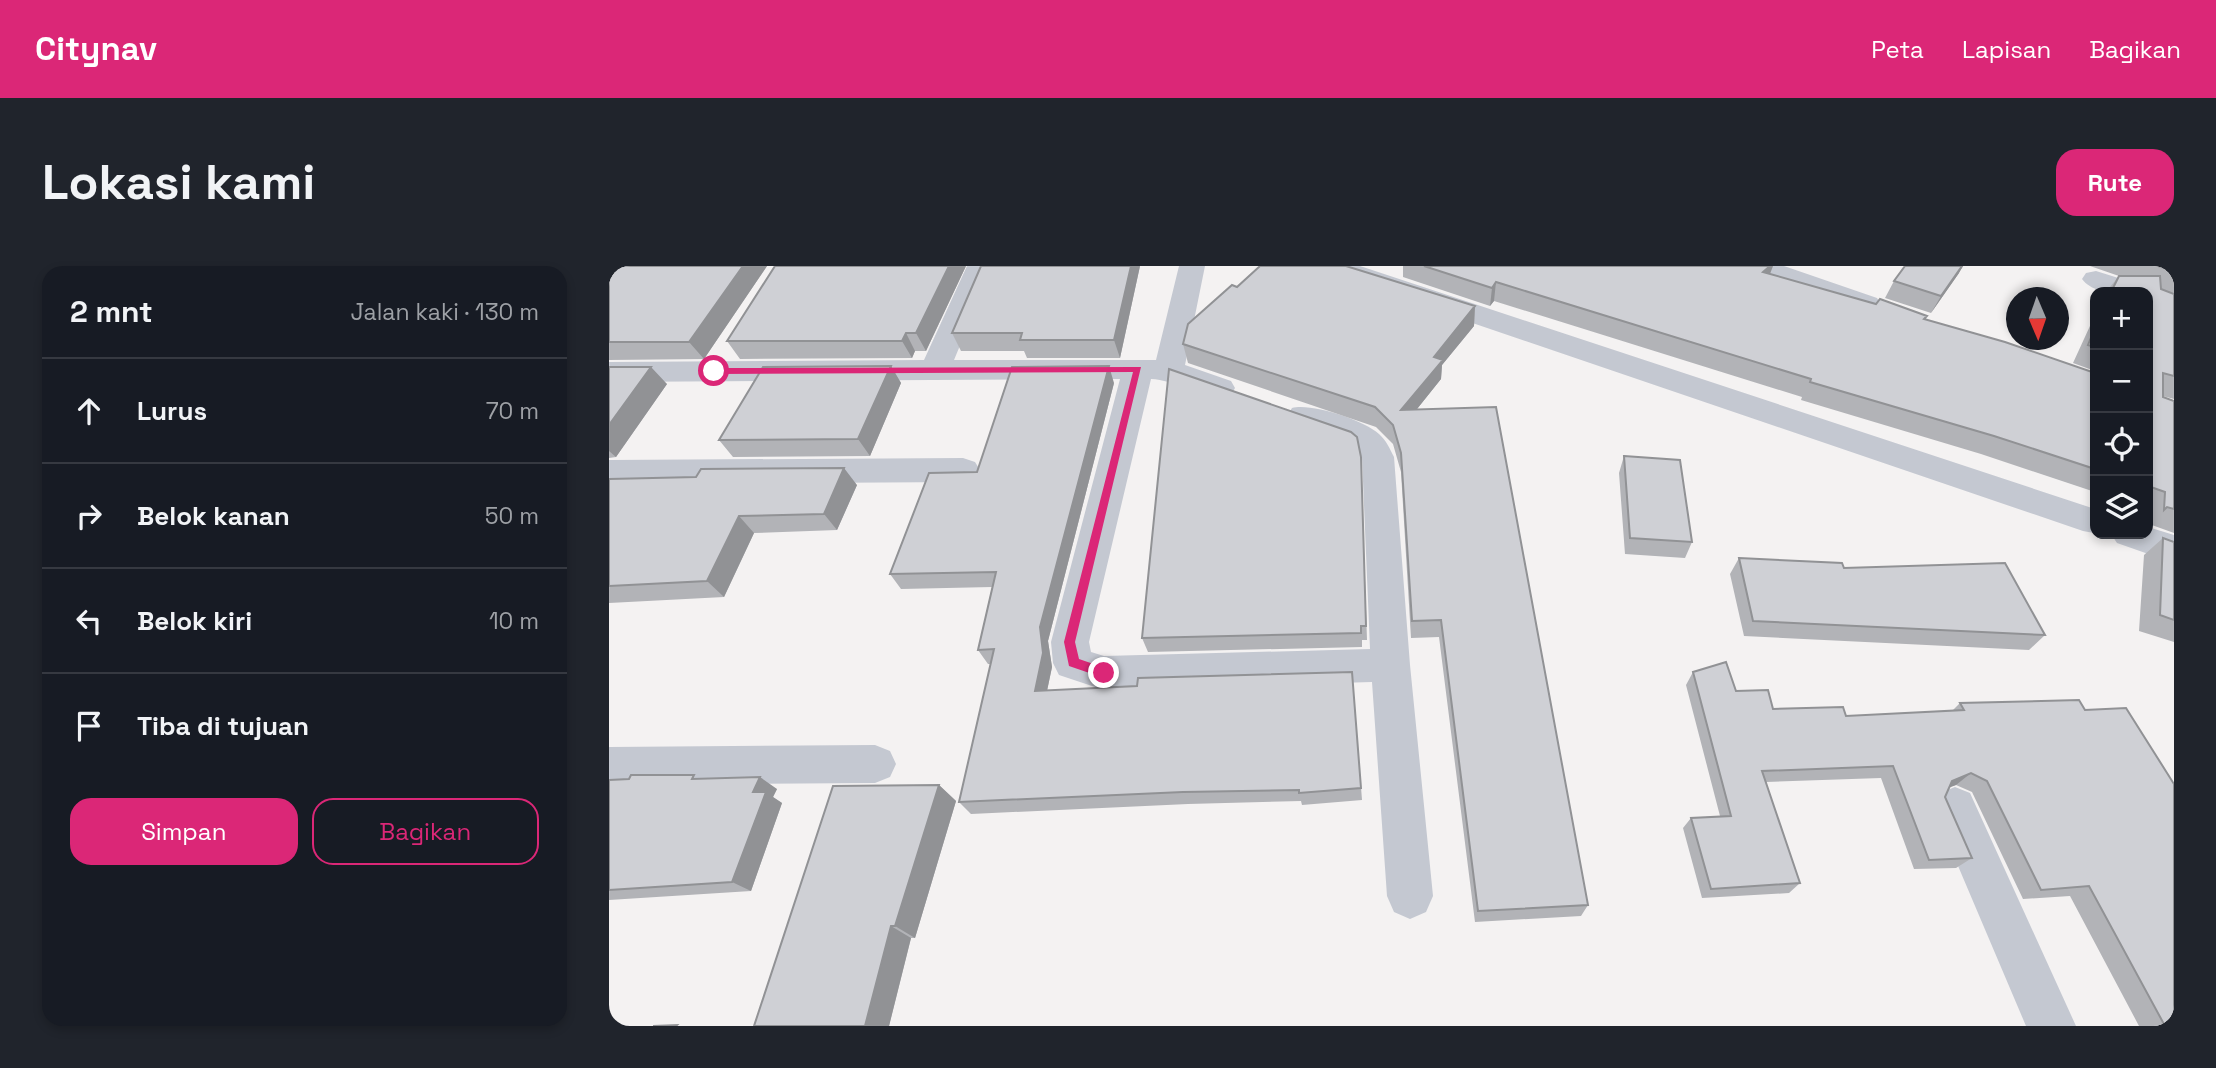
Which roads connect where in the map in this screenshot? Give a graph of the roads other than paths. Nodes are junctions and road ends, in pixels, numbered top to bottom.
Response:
1 (980, 266) edge
2 (1192, 266) edge
3 (1333, 266) edge
4 (1767, 269) edge
5 (2096, 279) dead end
6 (2119, 287) edge
7 (1898, 315) edge
8 (935, 370) junction
9 (1154, 370) junction
10 (609, 372) edge
11 (963, 470) edge
12 (609, 472) edge
13 (2090, 520) edge
14 (2144, 539) edge
15 (2174, 549) edge
16 (1389, 665) junction
17 (875, 764) dead end
18 (609, 766) edge
19 (1955, 807) dead end
20 (1411, 896) dead end
21 (2051, 1026) edge

1 - 8 street
2 - 9 street
3 - 13 street
4 - 7 street
5 - 6 street
8 - 9 street
8 - 10 street
9 - 16 street
9 - 16 street
11 - 12 street
14 - 15 street
16 - 20 street
17 - 18 street
19 - 21 street

